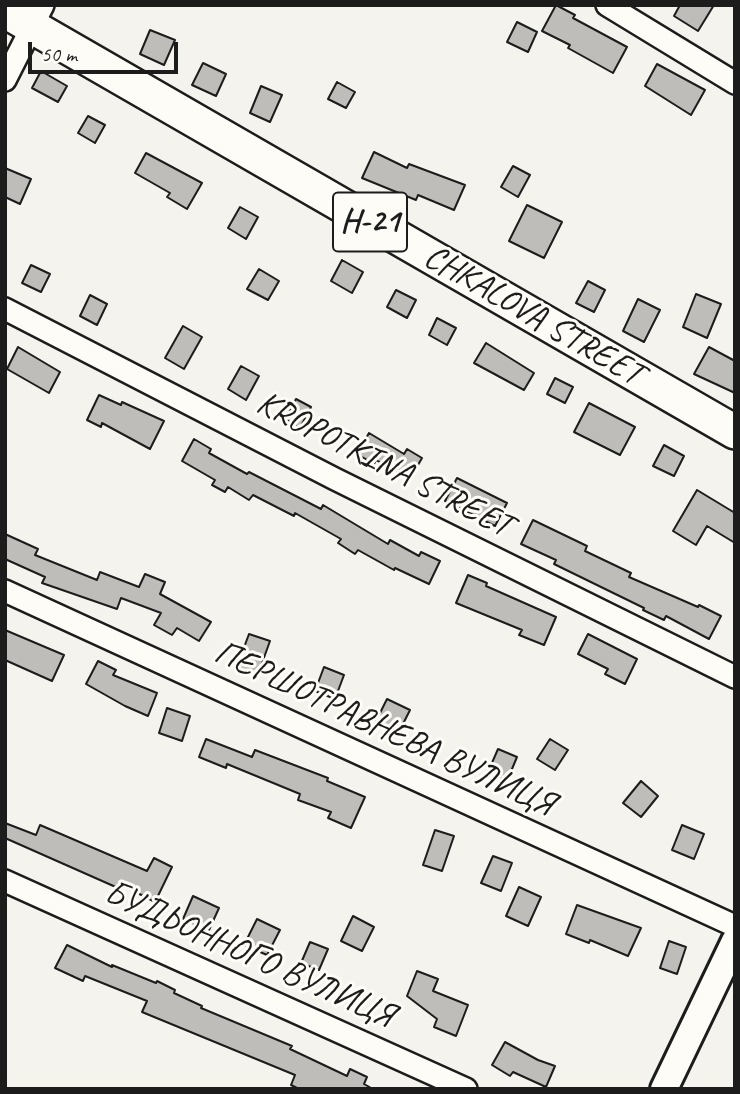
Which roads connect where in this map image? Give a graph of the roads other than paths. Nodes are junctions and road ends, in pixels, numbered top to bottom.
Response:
1 (607, 5) edge
2 (27, 15) edge
3 (5, 80) edge
4 (735, 83) edge
5 (5, 309) edge
6 (735, 432) edge
7 (5, 591) edge
8 (735, 677) edge
9 (5, 881) edge
10 (735, 926) edge
11 (735, 941) edge
12 (466, 1089) edge
13 (664, 1089) edge

1 - 4 street
2 - 3 street
2 - 6 main road, CHKALOVA STREET / Н-21
5 - 8 street, KROPOTKINA STREET
7 - 10 street, ПЕРШОТРАВНЕВА ВУЛИЦЯ
9 - 12 street, БУДЬОННОГО ВУЛИЦЯ
11 - 13 street

